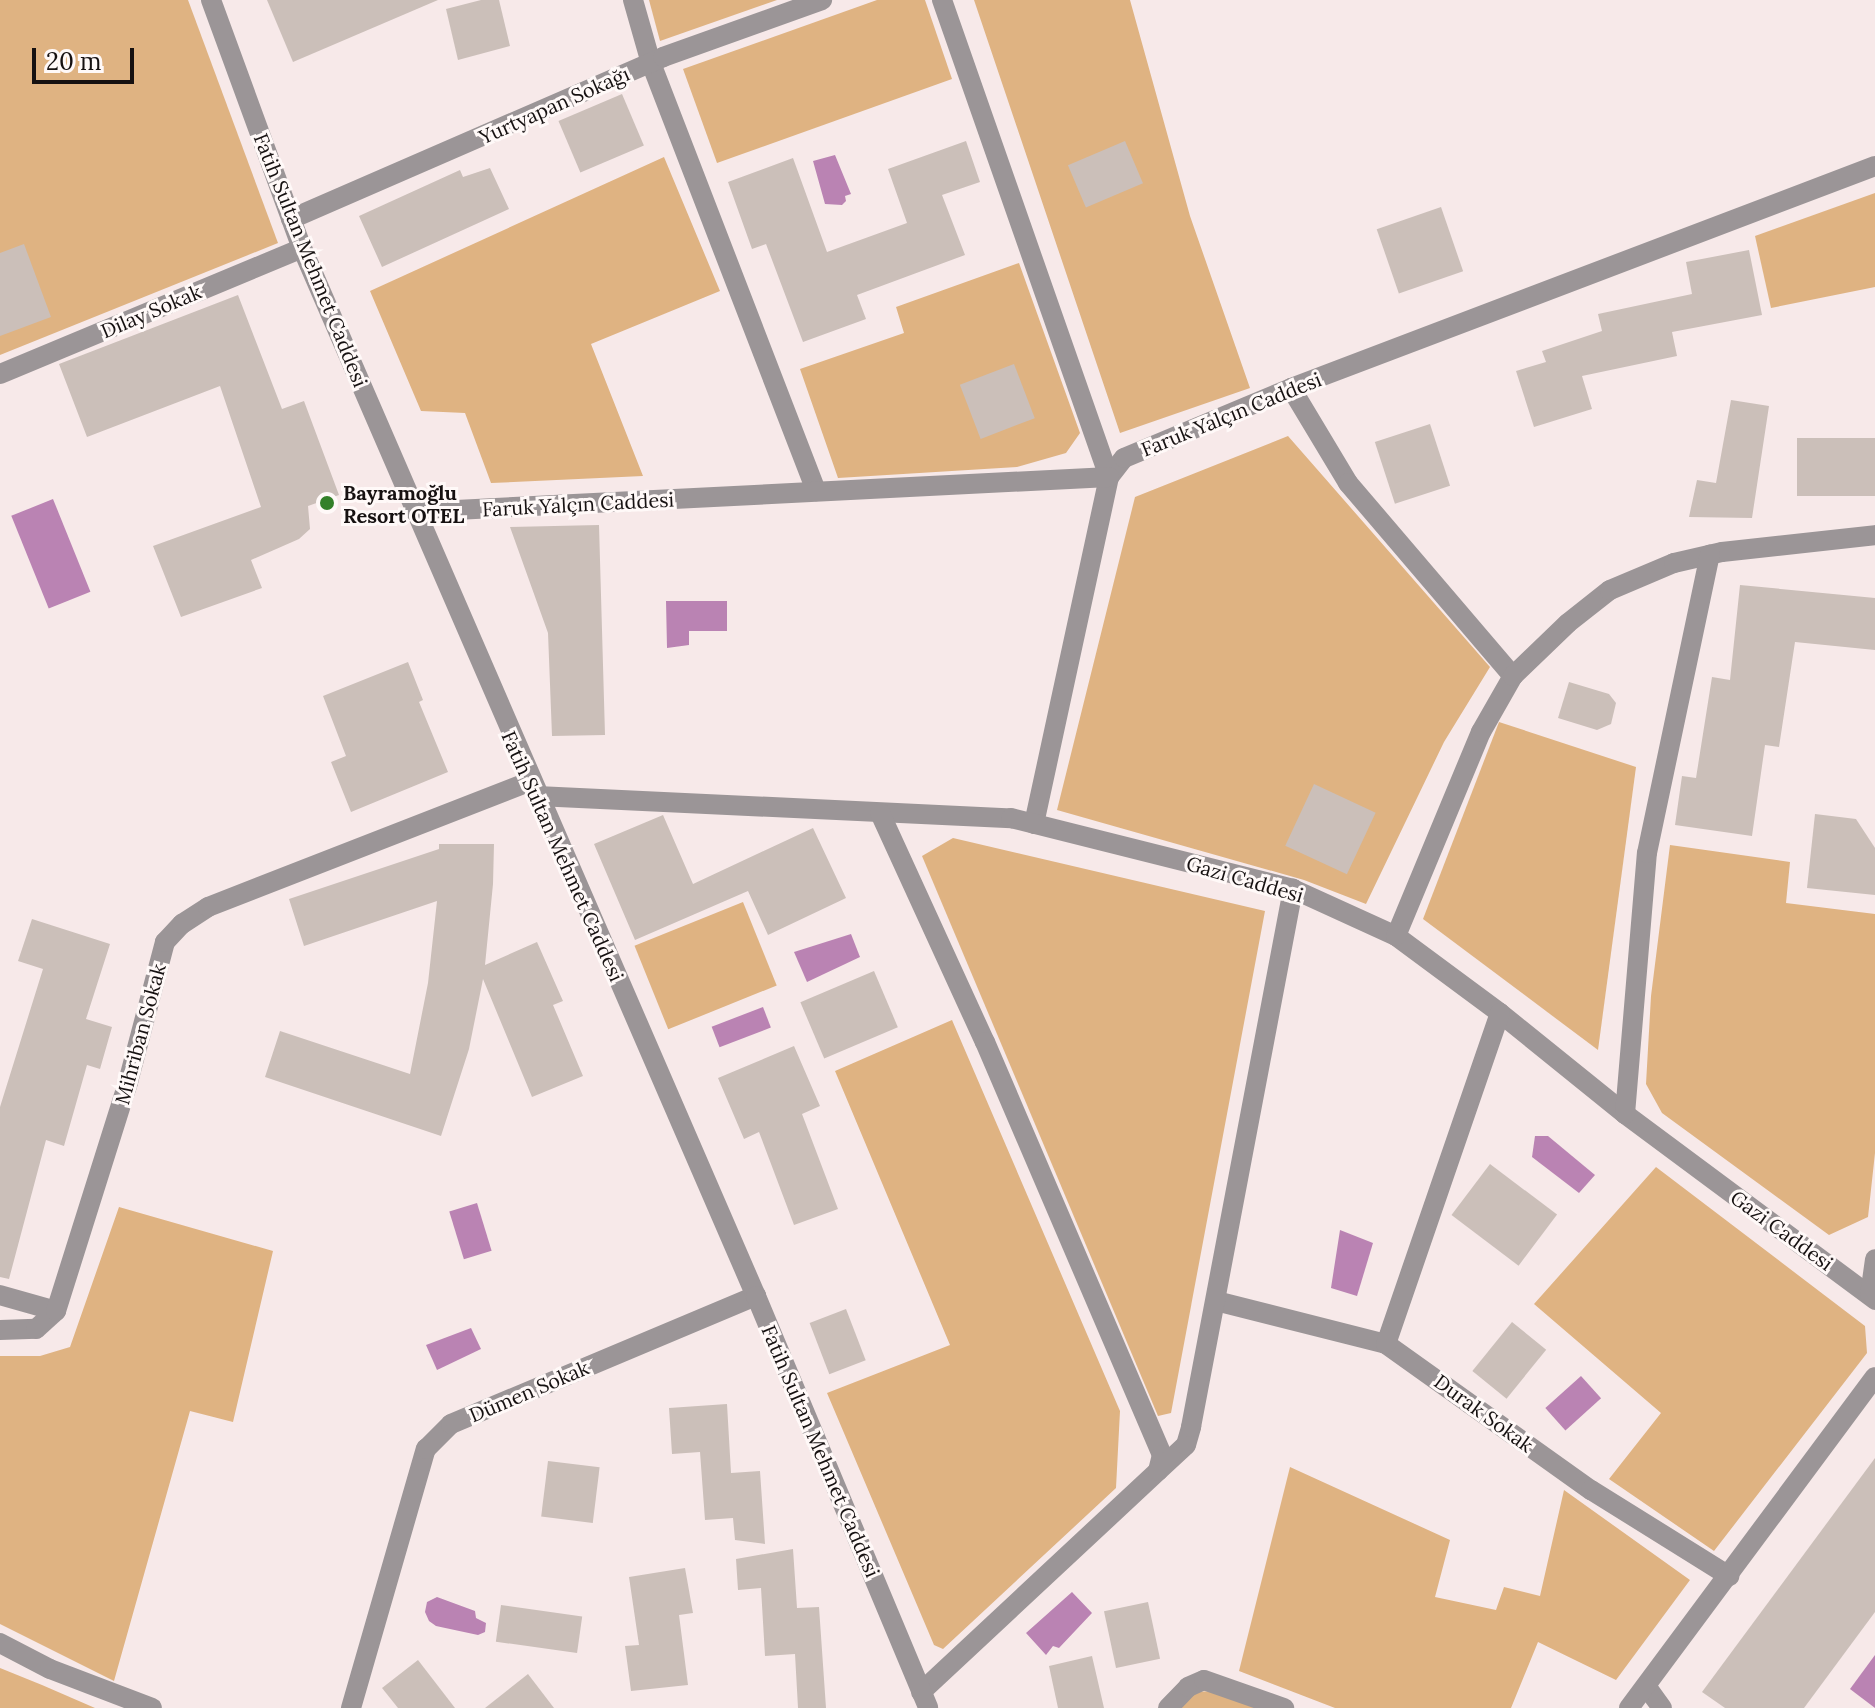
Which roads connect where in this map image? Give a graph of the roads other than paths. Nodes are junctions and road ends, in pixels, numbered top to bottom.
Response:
1 (211, 0) edge
2 (633, 0) edge
3 (822, 0) edge
4 (942, 0) edge
5 (651, 63) junction
6 (1875, 166) edge
7 (291, 219) junction
8 (302, 248) junction
9 (0, 374) edge
10 (1291, 388) junction
11 (1109, 477) junction
12 (816, 491) junction
13 (416, 512) junction
14 (1875, 535) edge
15 (1710, 555) junction
16 (1513, 676) junction
17 (534, 789) junction
18 (880, 813) junction
19 (1034, 824) junction
20 (1293, 889) junction
21 (1396, 936) junction
22 (1500, 1013) junction
23 (1625, 1114) junction
24 (1875, 1259) edge
25 (0, 1295) edge
26 (756, 1296) junction
27 (1873, 1297) edge
28 (1216, 1301) junction
29 (56, 1311) junction
30 (0, 1330) edge
31 (1386, 1344) junction
32 (1875, 1377) edge
33 (1158, 1471) junction
34 (1729, 1576) junction
35 (0, 1643) edge
36 (1646, 1686) junction
37 (924, 1700) edge
38 (152, 1708) edge
39 (351, 1708) edge
40 (1168, 1708) edge
41 (1284, 1708) edge
42 (1629, 1708) edge
43 (1662, 1708) edge

1 - 7 street, Fatih Sultan Mehmet Caddesi
2 - 5 street
3 - 5 street, Yurtyapan Sokağı
4 - 11 street
5 - 7 street, Yurtyapan Sokağı
5 - 12 street
6 - 10 street, Faruk Yalçın Caddesi
7 - 8 street, Fatih Sultan Mehmet Caddesi
8 - 9 street, Dilay Sokak
8 - 13 street, Fatih Sultan Mehmet Caddesi
10 - 11 street, Faruk Yalçın Caddesi
10 - 16 street
11 - 12 street, Faruk Yalçın Caddesi
11 - 19 street
12 - 13 street, Faruk Yalçın Caddesi
13 - 17 street, Fatih Sultan Mehmet Caddesi
14 - 15 street
15 - 16 street
15 - 23 street
16 - 21 street
17 - 18 street, Gazi Caddesi
17 - 26 street, Fatih Sultan Mehmet Caddesi
17 - 29 street, Mihriban Sokak
18 - 19 street, Gazi Caddesi
18 - 33 street
19 - 20 street, Gazi Caddesi
20 - 21 street, Gazi Caddesi
20 - 28 street
21 - 22 street, Gazi Caddesi
22 - 23 street, Gazi Caddesi
22 - 31 street
23 - 27 street, Gazi Caddesi
24 - 27 street
25 - 29 street
26 - 37 street, Fatih Sultan Mehmet Caddesi
26 - 39 street, Dümen Sokak
28 - 31 street, Durak Sokak
28 - 33 street
29 - 30 street
31 - 34 street, Durak Sokak
32 - 34 street
33 - 37 street
34 - 36 street
35 - 38 street
36 - 42 street
36 - 43 street
40 - 41 street

